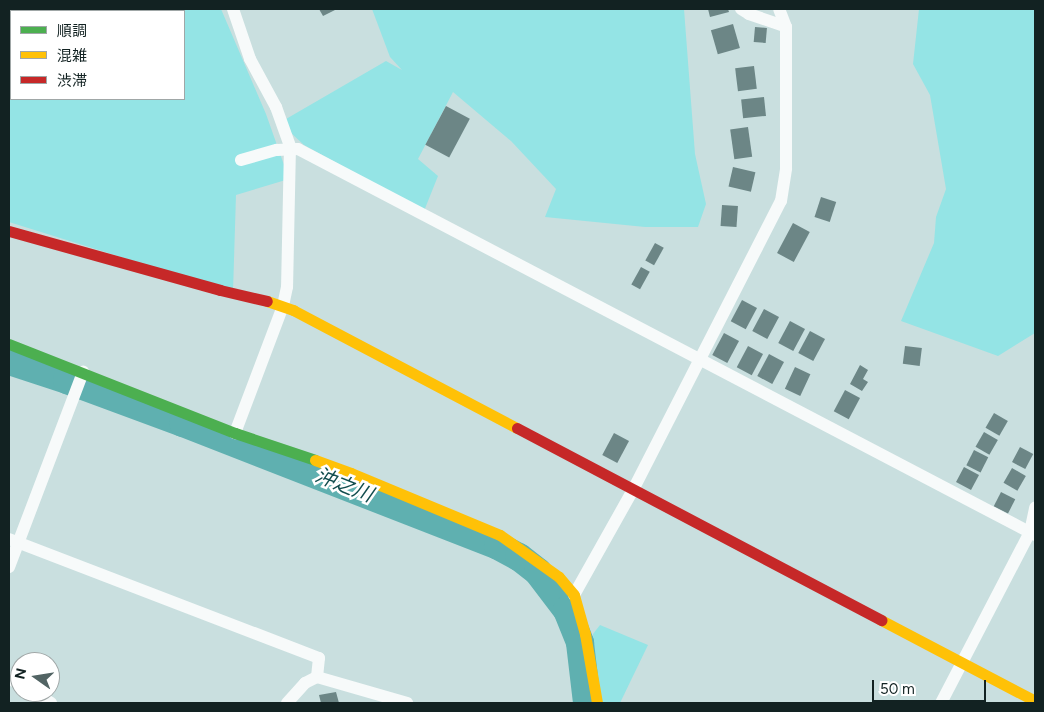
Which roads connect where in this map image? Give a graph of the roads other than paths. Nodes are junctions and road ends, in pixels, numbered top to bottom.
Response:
1 (233, 9) edge
2 (742, 9) edge
3 (779, 9) edge
4 (786, 27) junction
5 (290, 149) junction
6 (241, 160) dead end
7 (9, 231) edge
8 (283, 306) junction
9 (9, 344) edge
10 (700, 359) junction
11 (83, 372) junction
12 (236, 433) junction
13 (634, 488) junction
14 (1035, 508) edge
15 (1033, 534) edge
16 (13, 541) edge
17 (9, 567) edge
18 (574, 595) junction
19 (962, 663) junction
20 (317, 677) junction
21 (1035, 701) edge
22 (287, 703) edge
23 (407, 703) edge
24 (597, 703) edge
25 (941, 703) edge

1 - 5 street
2 - 4 street
3 - 4 street
4 - 10 street
5 - 6 street
5 - 8 street
5 - 10 street
7 - 8 street
8 - 12 street
8 - 13 street
9 - 11 street
10 - 13 street
10 - 15 street
11 - 12 street
11 - 16 street
12 - 18 street
13 - 18 street
13 - 19 street
14 - 15 street
15 - 19 street
16 - 17 street
16 - 20 street
18 - 24 street
19 - 21 street
19 - 25 street
20 - 22 street
20 - 23 street

